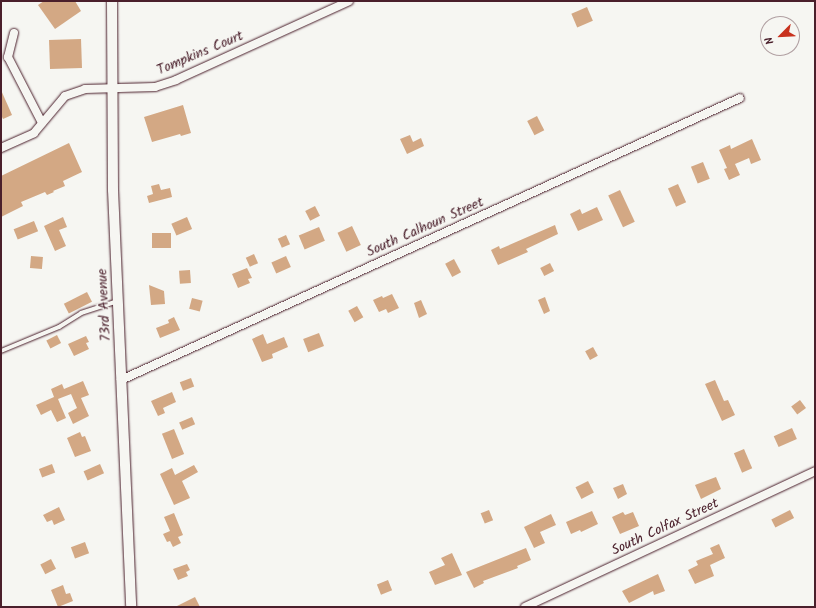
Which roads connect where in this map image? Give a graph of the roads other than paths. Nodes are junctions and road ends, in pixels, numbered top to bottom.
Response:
1 (112, 1) edge
2 (349, 1) edge
3 (14, 33) dead end
4 (111, 89) junction
5 (740, 98) dead end
6 (42, 123) junction
7 (1, 148) edge
8 (118, 300) junction
9 (1, 351) edge
10 (121, 380) junction
11 (815, 471) edge
12 (131, 607) edge
13 (525, 607) edge

1 - 4 street, 73rd Avenue
2 - 4 street, Tompkins Court
3 - 6 street
4 - 6 street, Tompkins Court
4 - 8 street, 73rd Avenue
5 - 10 street, South Calhoun Street
6 - 7 street, Tompkins Court
8 - 9 lane
8 - 10 street, 73rd Avenue
10 - 12 street, 73rd Avenue
11 - 13 street, South Colfax Street

